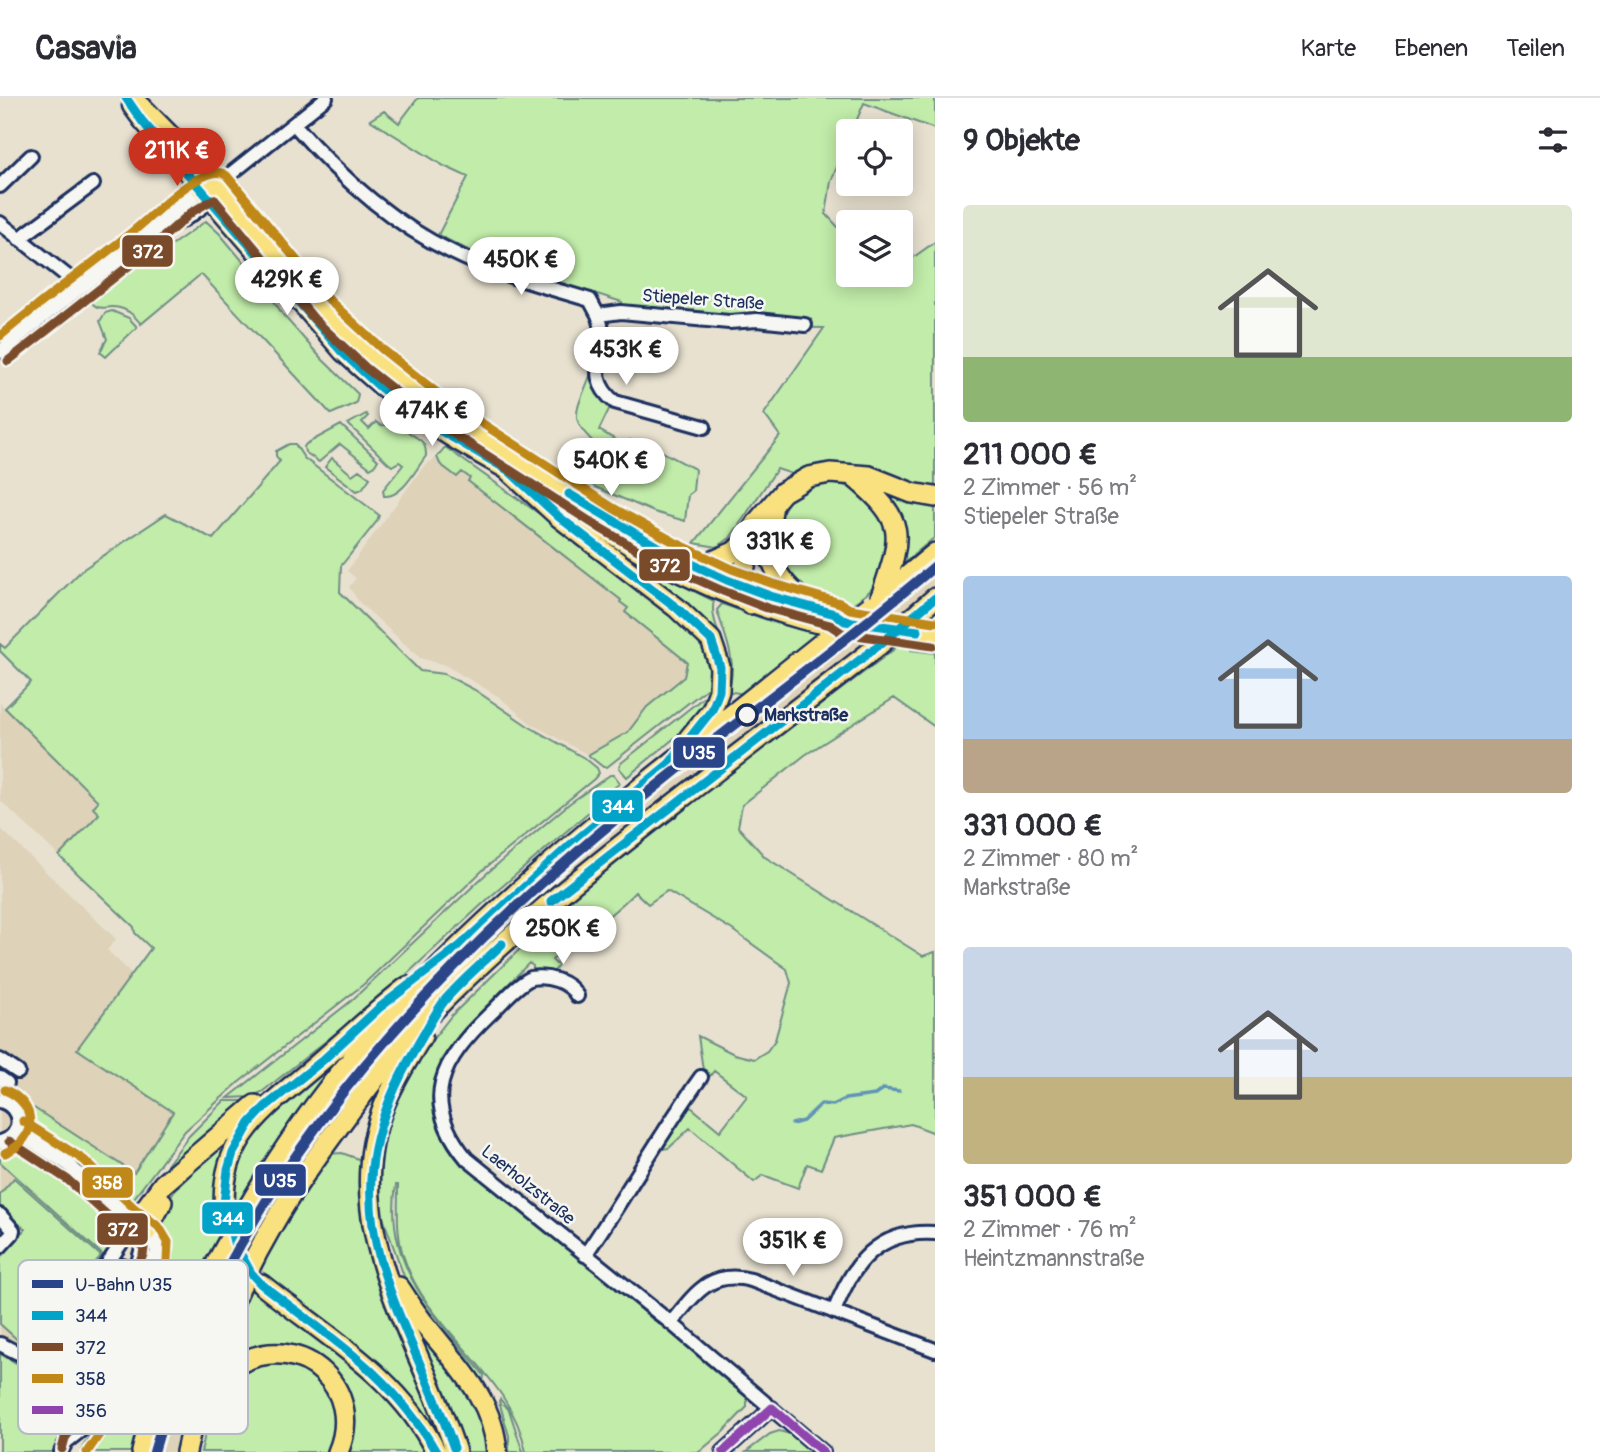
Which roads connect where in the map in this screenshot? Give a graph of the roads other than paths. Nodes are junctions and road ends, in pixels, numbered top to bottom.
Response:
1 (128, 98) edge
2 (326, 98) edge
3 (294, 124) junction
4 (31, 156) dead end
5 (93, 184) dead end
6 (218, 184) junction
7 (0, 186) edge
8 (206, 195) junction
9 (0, 223) edge
10 (19, 239) junction
11 (77, 289) junction
12 (598, 315) junction
13 (805, 325) dead end
14 (0, 352) edge
15 (704, 427) dead end
16 (508, 470) junction
17 (852, 476) junction
18 (935, 497) edge
19 (774, 504) junction
20 (753, 532) junction
21 (935, 553) edge
22 (692, 565) junction
23 (739, 584) junction
24 (935, 598) edge
25 (876, 601) junction
26 (750, 604) junction
27 (810, 607) junction
28 (845, 621) junction
29 (935, 634) edge
30 (669, 764) junction
31 (460, 946) junction
32 (577, 996) dead end
33 (447, 997) junction
34 (0, 1060) edge
35 (18, 1072) dead end
36 (701, 1077) dead end
37 (284, 1091) junction
38 (0, 1101) edge
39 (16, 1131) junction
40 (0, 1142) edge
41 (225, 1213) tunnel mouth
42 (0, 1215) edge
43 (140, 1228) junction
44 (935, 1233) edge
45 (1, 1244) edge
46 (585, 1255) junction
47 (114, 1260) edge
48 (137, 1260) edge
49 (154, 1260) edge
50 (218, 1260) edge
51 (380, 1260) junction
52 (248, 1273) edge
53 (261, 1284) tunnel mouth
54 (834, 1312) junction
55 (671, 1323) junction
56 (0, 1335) edge
57 (0, 1344) edge
58 (13, 1350) junction
59 (935, 1350) edge
60 (18, 1352) edge
61 (248, 1360) edge
62 (772, 1408) junction
63 (78, 1434) edge
64 (83, 1434) edge
65 (61, 1452) edge
66 (74, 1452) edge
67 (338, 1452) edge
68 (436, 1452) edge
69 (456, 1452) edge
70 (498, 1452) edge
71 (723, 1452) edge
72 (823, 1452) edge

1 - 6 main road
1 - 8 main road
2 - 3 street
3 - 6 street
3 - 12 street
4 - 7 street
5 - 10 street
6 - 8 street
6 - 22 main road
8 - 11 street
8 - 16 main road
9 - 10 street
10 - 11 street
11 - 14 street
12 - 13 street, Stiepeler Straße
12 - 15 street
16 - 26 main road
16 - 30 highway
17 - 18 highway
17 - 19 highway
17 - 25 highway
19 - 20 highway
19 - 27 highway
20 - 22 highway
20 - 23 highway
21 - 25 highway
22 - 23 main road
23 - 26 highway
23 - 27 main road
24 - 33 highway, bridge
25 - 30 highway, bridge
26 - 28 main road
27 - 28 main road
28 - 29 main road
30 - 31 highway
31 - 37 highway
31 - 50 highway
32 - 46 street, Laerholzstraße
33 - 51 highway
33 - 52 highway
34 - 35 street
36 - 46 street
37 - 41 highway
37 - 43 highway
38 - 39 street
39 - 40 street
39 - 43 street
42 - 45 street
43 - 47 street
43 - 48 street
43 - 49 street
44 - 54 street
46 - 55 street, Laerholzstraße
51 - 69 highway
51 - 70 highway
53 - 68 highway
54 - 55 street
54 - 59 street
55 - 62 street, Laerholzstraße
56 - 58 street
57 - 58 street
58 - 60 street
61 - 67 highway
62 - 71 street
62 - 72 street, Laerholzstraße
63 - 65 street
64 - 66 street

